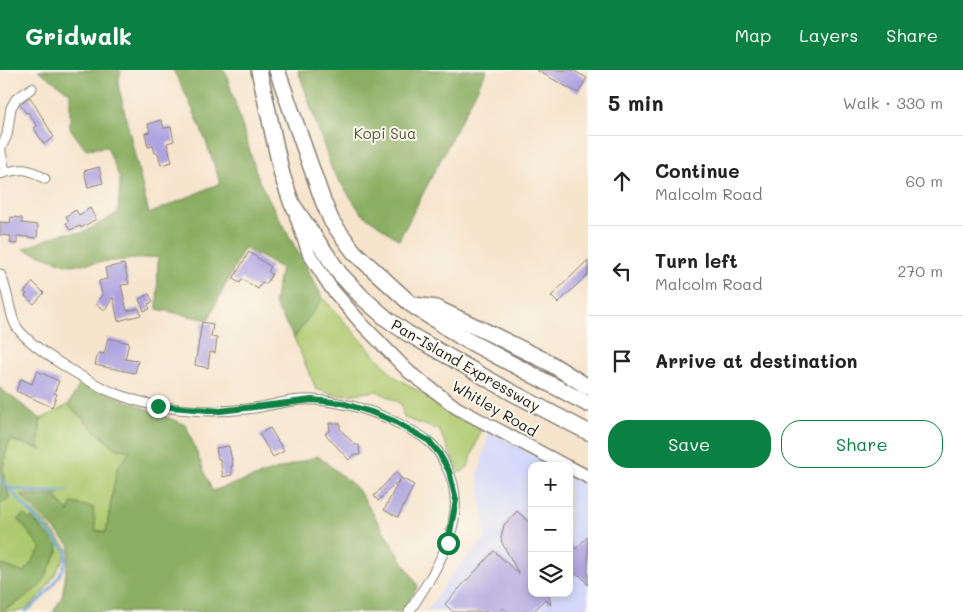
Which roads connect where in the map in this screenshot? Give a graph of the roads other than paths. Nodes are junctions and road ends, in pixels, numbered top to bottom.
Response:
1 (259, 70) edge
2 (277, 70) edge
3 (284, 70) edge
4 (32, 88) dead end
5 (290, 107) junction
6 (0, 147) edge
7 (3, 173) edge
8 (45, 179) dead end
9 (292, 204) junction
10 (0, 274) edge
11 (412, 305) junction
12 (588, 387) edge
13 (588, 404) edge
14 (588, 432) edge
15 (559, 462) edge
16 (573, 470) edge
17 (588, 477) edge
18 (410, 612) edge

1 - 9 highway, Pan-Island Expressway
2 - 5 highway, Pan-Island Expressway
3 - 5 highway
4 - 6 street
5 - 11 highway, Pan-Island Expressway
6 - 7 street
7 - 8 street
9 - 14 highway, Pan-Island Expressway
9 - 15 main road, Whitley Road
10 - 18 street
11 - 12 highway
11 - 13 highway, Pan-Island Expressway
16 - 17 main road, Whitley Road

